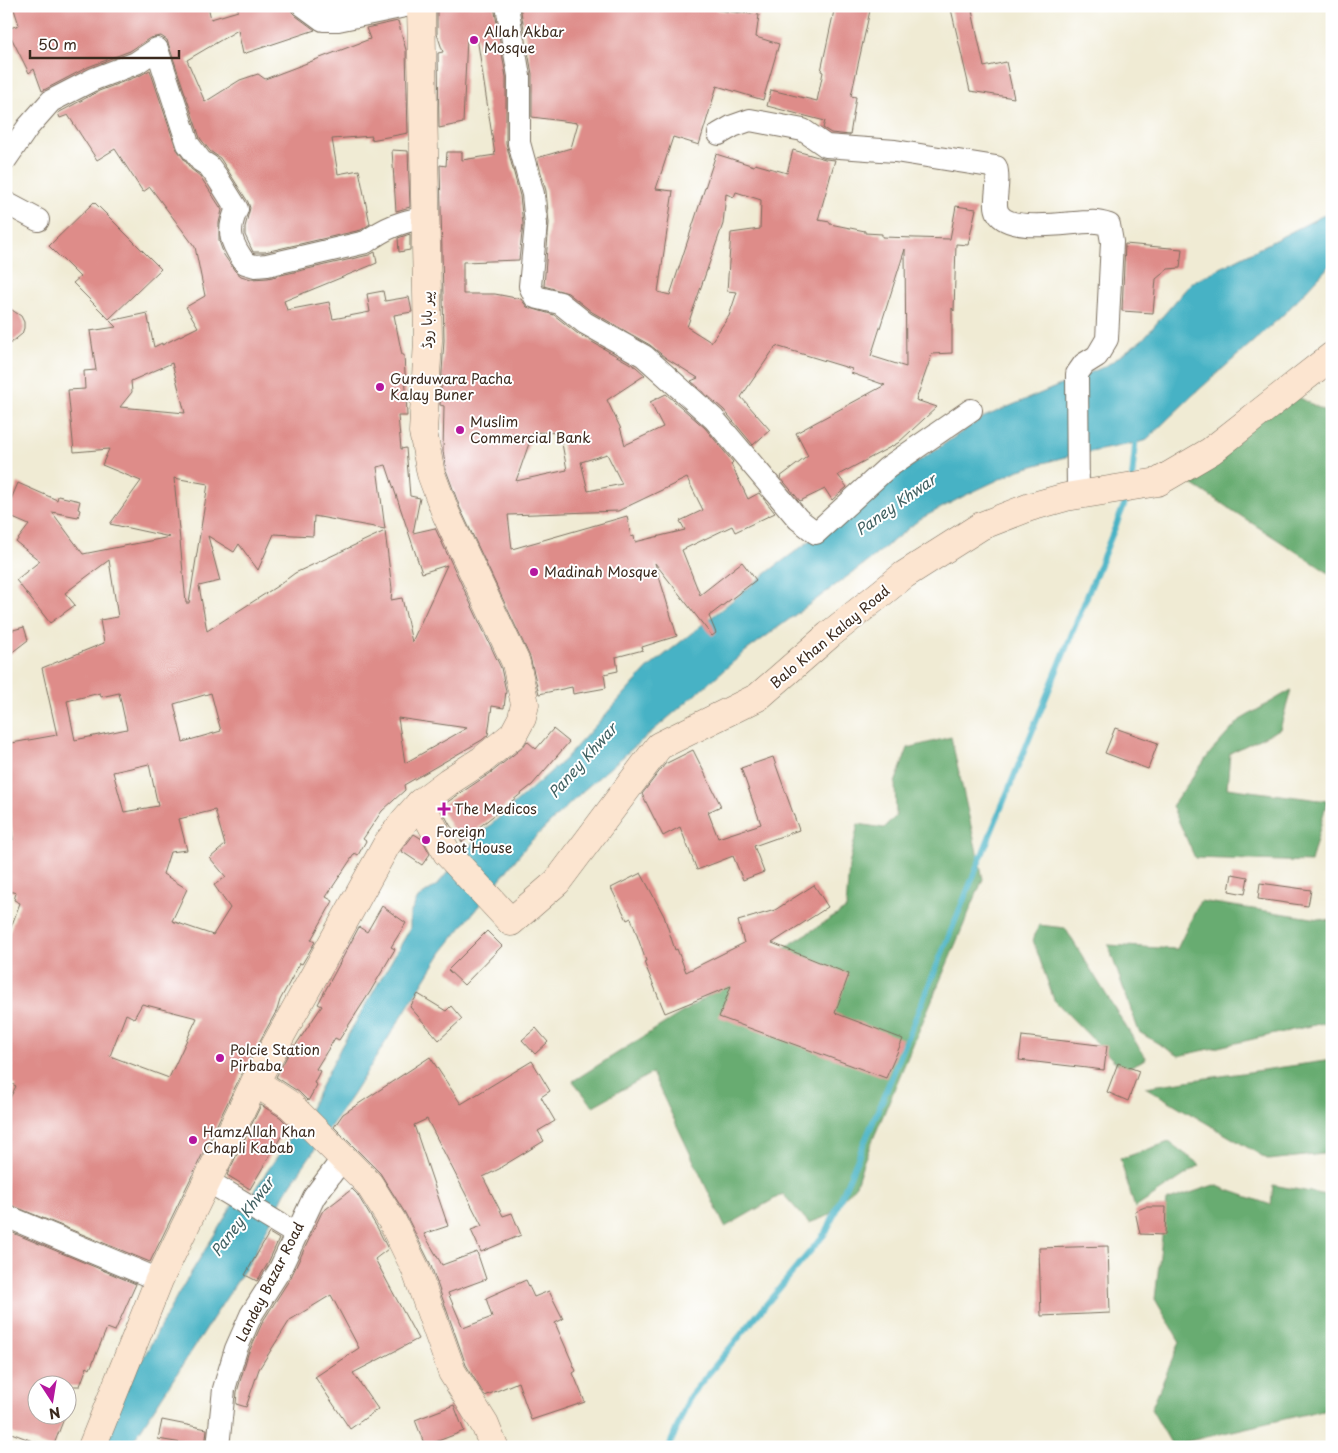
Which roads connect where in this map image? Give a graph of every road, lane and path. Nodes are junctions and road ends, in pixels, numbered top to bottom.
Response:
1 (304, 6) edge
2 (405, 6) edge
3 (421, 6) edge
4 (507, 6) edge
5 (718, 134) dead end
6 (6, 159) edge
7 (6, 203) edge
8 (426, 217) junction
9 (38, 220) dead end
10 (1332, 356) edge
11 (971, 410) dead end
12 (1078, 496) junction
13 (420, 804) junction
14 (254, 1082) junction
15 (337, 1152) junction
16 (208, 1182) junction
17 (6, 1216) edge
18 (296, 1234) junction
19 (159, 1280) junction
20 (92, 1447) edge
21 (218, 1447) edge
22 (494, 1447) edge

1 - 2 street
3 - 8 street, پیر بابا روڈ
4 - 11 street
5 - 12 street
6 - 8 street
7 - 9 street
8 - 13 street, پیر بابا روڈ
10 - 12 street, Balo Khan Kalay Road
12 - 13 street, Balo Khan Kalay Road
13 - 14 street
14 - 15 street
14 - 16 street
15 - 18 street, Landey Bazar Road
15 - 22 street
16 - 18 street
16 - 19 street
17 - 19 street
18 - 21 street, Landey Bazar Road
19 - 20 street

